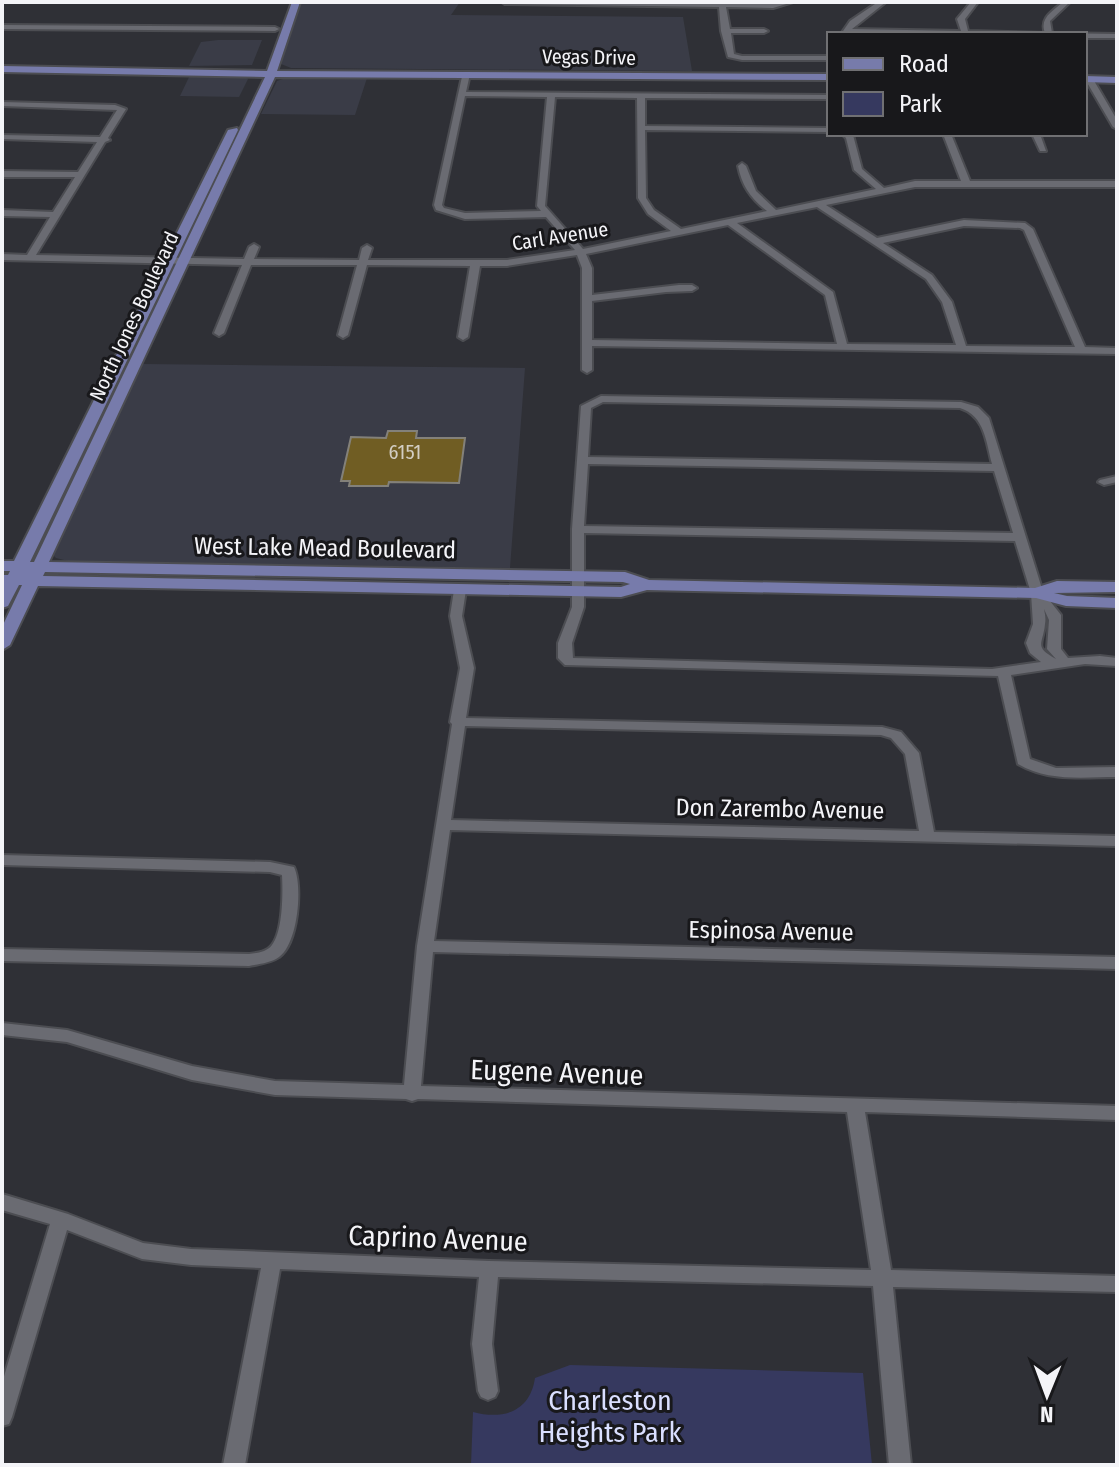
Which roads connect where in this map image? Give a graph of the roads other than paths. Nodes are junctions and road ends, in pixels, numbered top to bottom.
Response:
1 (506, 2) edge
2 (790, 2) edge
3 (883, 2) edge
4 (975, 2) edge
5 (1067, 2) edge
6 (290, 4) edge
7 (722, 6) junction
8 (2, 27) edge
9 (275, 29) junction
10 (725, 31) junction
11 (764, 31) dead end
12 (847, 32) edge
13 (965, 32) edge
14 (1049, 32) edge
15 (1087, 35) edge
16 (1117, 36) edge
17 (284, 38) junction
18 (269, 43) dead end
19 (827, 58) edge
20 (2, 67) edge
21 (265, 70) junction
22 (466, 74) junction
23 (730, 76) junction
24 (827, 77) edge
25 (1087, 79) edge
26 (1117, 80) edge
27 (462, 94) junction
28 (551, 95) junction
29 (641, 96) junction
30 (732, 97) junction
31 (827, 97) edge
32 (2, 104) edge
33 (1117, 127) edge
34 (641, 128) junction
35 (827, 130) edge
36 (849, 136) edge
37 (948, 136) edge
38 (1037, 136) edge
39 (2, 137) edge
40 (106, 140) junction
41 (1043, 149) dead end
42 (226, 158) junction
43 (742, 166) dead end
44 (2, 174) edge
45 (82, 175) junction
46 (966, 182) junction
47 (1117, 184) edge
48 (882, 190) junction
49 (817, 203) junction
50 (774, 212) junction
51 (2, 213) edge
52 (546, 214) junction
53 (57, 215) junction
54 (730, 222) junction
55 (679, 232) junction
56 (877, 241) junction
57 (254, 247) dead end
58 (367, 248) dead end
59 (581, 252) junction
60 (2, 257) edge
61 (30, 257) junction
62 (168, 262) junction
63 (184, 262) junction
64 (248, 262) junction
65 (361, 264) junction
66 (475, 265) junction
67 (692, 288) dead end
68 (589, 298) junction
69 (219, 333) dead end
70 (343, 335) dead end
71 (463, 337) dead end
72 (587, 343) junction
73 (843, 347) junction
74 (962, 349) junction
75 (1081, 350) junction
76 (1117, 351) edge
77 (587, 370) dead end
78 (111, 398) junction
79 (582, 460) junction
80 (999, 468) junction
81 (1117, 479) edge
82 (1104, 482) dead end
83 (578, 529) junction
84 (1019, 537) junction
85 (2, 566) edge
86 (35, 574) junction
87 (529, 575) junction
88 (12, 576) edge
89 (335, 580) junction
90 (577, 583) junction
91 (1117, 587) edge
92 (460, 590) junction
93 (1037, 593) junction
94 (2, 603) edge
95 (1117, 603) edge
96 (2, 645) edge
97 (1056, 661) junction
98 (1117, 662) edge
99 (1004, 673) junction
100 (457, 722) junction
101 (1117, 772) edge
102 (442, 825) junction
103 (927, 836) junction
104 (1117, 841) edge
105 (2, 860) edge
106 (425, 946) junction
107 (2, 955) edge
108 (1117, 963) edge
109 (2, 1029) edge
110 (412, 1094) junction
111 (855, 1106) junction
112 (1117, 1113) edge
113 (2, 1202) edge
114 (61, 1219) junction
115 (272, 1260) junction
116 (489, 1269) junction
117 (882, 1277) junction
118 (1117, 1284) edge
119 (488, 1391) dead end
120 (2, 1417) edge
121 (234, 1465) edge
122 (900, 1465) edge

1 - 7 street
2 - 7 street
3 - 12 street
4 - 13 street
5 - 14 street
6 - 9 main road, North Jones Boulevard
6 - 17 main road, North Jones Boulevard
7 - 10 street
8 - 9 street
9 - 17 main road
9 - 18 main road, North Jones Boulevard
10 - 11 street
10 - 19 street
15 - 16 street
17 - 21 main road, North Jones Boulevard
20 - 21 main road, Vegas Drive
21 - 22 main road, Vegas Drive
21 - 42 main road, North Jones Boulevard
22 - 23 main road, Vegas Drive
22 - 27 street
23 - 24 main road, Vegas Drive
23 - 30 street
25 - 26 main road
25 - 33 street
27 - 28 street
27 - 52 street
28 - 29 street
28 - 52 street
29 - 30 street
29 - 34 street
30 - 31 street
32 - 40 street
34 - 35 street
34 - 55 street
36 - 48 street
37 - 46 street
38 - 41 street
39 - 40 street
40 - 45 street
42 - 62 main road, North Jones Boulevard
42 - 63 main road, North Jones Boulevard
43 - 50 street
44 - 45 street
45 - 53 street
46 - 47 street, Carl Avenue
46 - 48 street, Carl Avenue
48 - 49 street, Carl Avenue
49 - 50 street, Carl Avenue
49 - 56 street
50 - 54 street, Carl Avenue
51 - 53 street
52 - 59 street
53 - 61 street
54 - 55 street, Carl Avenue
54 - 73 street
55 - 59 street, Carl Avenue
56 - 74 street
56 - 75 street
57 - 64 street
58 - 65 street
59 - 66 street, Carl Avenue
59 - 68 street
60 - 61 street, Carl Avenue
61 - 62 street, Carl Avenue
62 - 63 street, Carl Avenue
62 - 78 main road, North Jones Boulevard
63 - 64 street, Carl Avenue
63 - 78 main road, North Jones Boulevard
64 - 65 street, Carl Avenue
64 - 69 street
65 - 66 street, Carl Avenue
65 - 70 street
66 - 71 street
67 - 68 street
68 - 72 street
72 - 73 street
72 - 77 street
73 - 74 street
74 - 75 street
75 - 76 street
78 - 86 main road, North Jones Boulevard
78 - 88 main road, North Jones Boulevard
79 - 80 street
79 - 80 street
79 - 83 street
80 - 84 street
81 - 82 street
83 - 84 street
83 - 90 street
84 - 93 street
85 - 88 main road, West Lake Mead Boulevard
86 - 88 main road, West Lake Mead Boulevard
86 - 89 main road, West Lake Mead Boulevard
86 - 89 main road, West Lake Mead Boulevard
86 - 96 main road, North Jones Boulevard
87 - 89 main road, West Lake Mead Boulevard
87 - 90 main road, West Lake Mead Boulevard
87 - 92 main road
88 - 94 main road, North Jones Boulevard
89 - 92 main road, West Lake Mead Boulevard
90 - 92 main road, West Lake Mead Boulevard
90 - 93 main road, West Lake Mead Boulevard
90 - 99 street
91 - 93 main road, West Lake Mead Boulevard
92 - 100 street
93 - 95 main road, West Lake Mead Boulevard
93 - 97 street
93 - 97 street
97 - 98 street
97 - 99 street
99 - 101 street
100 - 102 street
100 - 103 street
102 - 103 street, Don Zarembo Avenue
102 - 106 street
103 - 104 street, Don Zarembo Avenue
105 - 107 street
106 - 108 street, Espinosa Avenue
106 - 110 street
109 - 110 street, Eugene Avenue
110 - 111 street, Eugene Avenue
111 - 112 street, Eugene Avenue
111 - 117 street
113 - 114 street, Caprino Avenue
114 - 115 street, Caprino Avenue
114 - 120 street
115 - 116 street, Caprino Avenue
115 - 121 street
116 - 117 street, Caprino Avenue
116 - 119 street
117 - 118 street, Caprino Avenue
117 - 122 street

